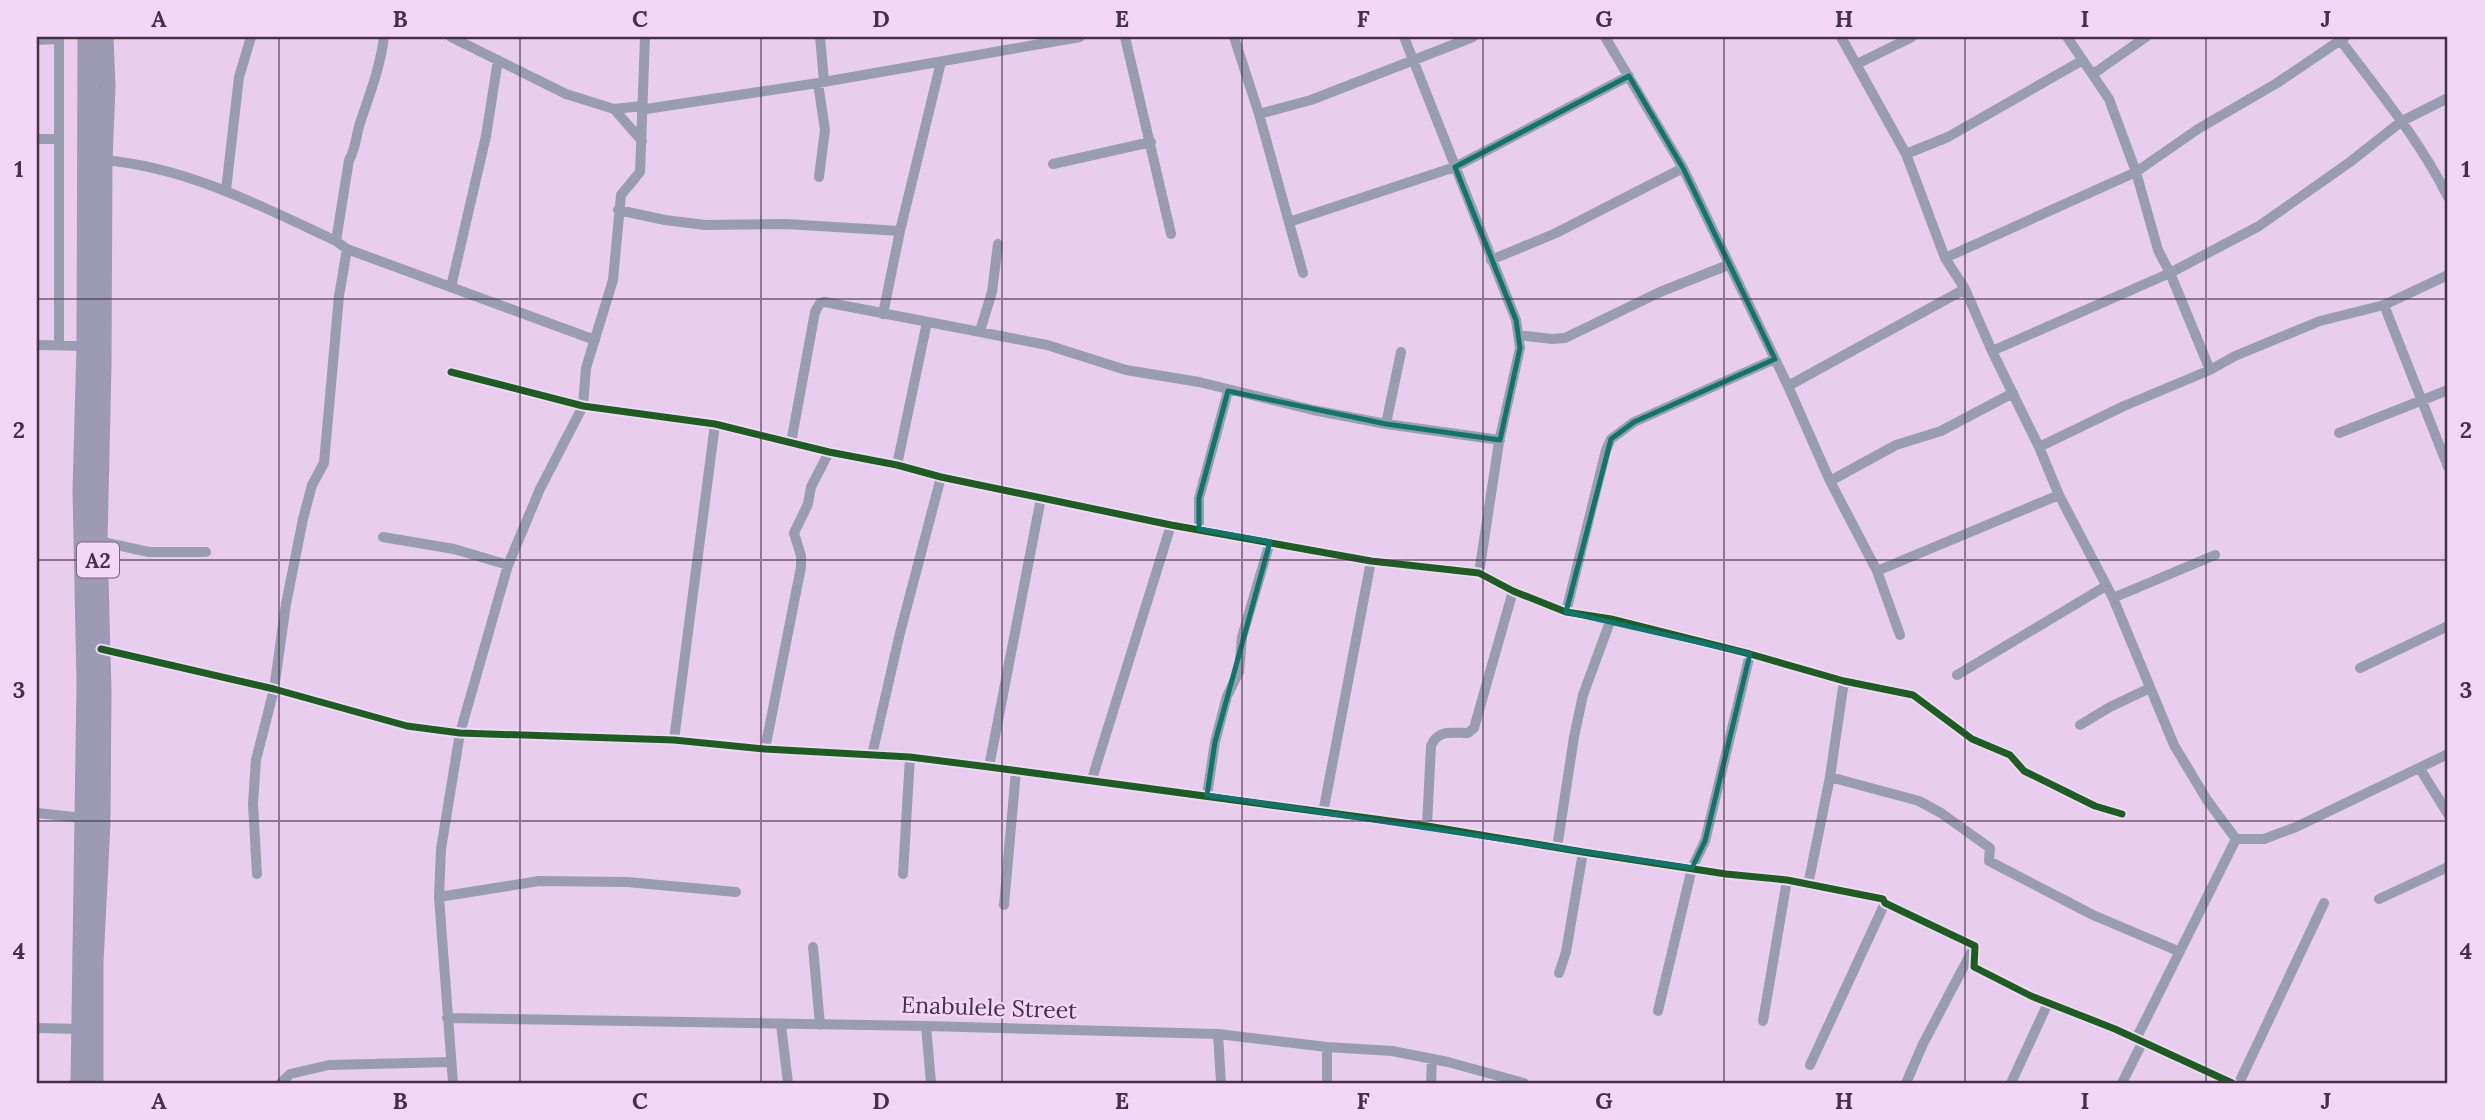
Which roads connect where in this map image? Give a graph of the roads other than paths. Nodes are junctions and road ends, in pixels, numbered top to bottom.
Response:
1 (87, 37) edge
2 (104, 37) edge
3 (251, 37) edge
4 (384, 37) edge
5 (451, 37) edge
6 (645, 37) edge
7 (820, 37) edge
8 (1013, 37) edge
9 (1080, 37) edge
10 (1125, 37) edge
11 (1234, 37) edge
12 (1404, 37) edge
13 (1473, 37) edge
14 (1605, 37) edge
15 (1841, 37) edge
16 (1912, 37) edge
17 (2067, 37) edge
18 (2146, 37) edge
19 (60, 38) edge
20 (2341, 38) edge
21 (37, 40) edge
22 (1014, 50) junction
23 (498, 60) junction
24 (1414, 60) junction
25 (2083, 60) junction
26 (941, 62) junction
27 (1857, 64) junction
28 (2093, 74) junction
29 (1629, 76) junction
30 (821, 82) junction
31 (2448, 97) edge
32 (642, 106) junction
33 (614, 109) junction
34 (1259, 114) junction
35 (2402, 121) junction
36 (37, 139) edge
37 (59, 139) junction
38 (642, 141) junction
39 (1151, 142) junction
40 (1906, 154) junction
41 (103, 160) junction
42 (1053, 163) dead end
43 (1455, 167) junction
44 (1683, 168) junction
45 (2136, 172) junction
46 (818, 177) dead end
47 (226, 190) junction
48 (2448, 197) edge
49 (618, 211) junction
50 (1289, 222) junction
51 (900, 231) junction
52 (1171, 234) dead end
53 (336, 241) junction
54 (998, 244) dead end
55 (347, 249) junction
56 (1945, 258) junction
57 (1491, 260) junction
58 (1728, 265) junction
59 (1303, 273) dead end
60 (2170, 273) junction
61 (2448, 275) edge
62 (451, 287) junction
63 (1965, 289) junction
64 (2384, 304) junction
65 (883, 314) junction
66 (927, 322) junction
67 (980, 331) junction
68 (1518, 335) junction
69 (595, 340) junction
70 (37, 345) edge
71 (59, 345) junction
72 (94, 346) junction
73 (1992, 351) junction
74 (1401, 352) dead end
75 (1775, 359) junction
76 (2210, 370) junction
77 (451, 372) dead end
78 (1788, 386) junction
79 (2448, 390) edge
80 (1228, 391) junction
81 (2013, 393) junction
82 (2423, 401) junction
83 (583, 407) junction
84 (715, 424) junction
85 (1386, 424) junction
86 (2339, 433) dead end
87 (1500, 440) junction
88 (791, 443) junction
89 (2039, 447) junction
90 (829, 452) junction
91 (897, 465) junction
92 (2448, 467) edge
93 (941, 477) junction
94 (1830, 481) junction
95 (2059, 495) junction
96 (1041, 498) junction
97 (1171, 524) junction
98 (1199, 529) junction
99 (383, 537) dead end
100 (98, 541) junction
101 (1270, 542) junction
102 (206, 552) dead end
103 (2215, 555) dead end
104 (1371, 561) junction
105 (508, 565) junction
106 (1877, 571) junction
107 (1479, 573) junction
108 (2105, 586) junction
109 (1513, 591) junction
110 (2113, 597) junction
111 (1566, 612) junction
112 (1611, 619) junction
113 (2448, 626) edge
114 (1900, 635) dead end
115 (101, 649) junction
116 (1750, 654) junction
117 (2360, 668) dead end
118 (1957, 675) dead end
119 (1844, 681) junction
120 (274, 688) junction
121 (2150, 688) junction
122 (2080, 725) dead end
123 (460, 733) junction
124 (674, 740) junction
125 (765, 749) junction
126 (2448, 754) edge
127 (872, 755) junction
128 (910, 758) junction
129 (989, 766) junction
130 (2420, 769) junction
131 (1016, 771) junction
132 (1829, 777) junction
133 (1092, 779) junction
134 (1207, 795) junction
135 (37, 813) edge
136 (1323, 813) junction
137 (2122, 814) dead end
138 (2448, 814) edge
139 (84, 818) junction
140 (1427, 825) junction
141 (2236, 839) junction
142 (1557, 848) junction
143 (1583, 852) junction
144 (2448, 867) edge
145 (1692, 868) junction
146 (257, 874) dead end
147 (903, 874) dead end
148 (1787, 880) junction
149 (1808, 885) junction
150 (736, 891) dead end
151 (439, 897) junction
152 (2379, 899) dead end
153 (1885, 903) junction
154 (2324, 903) dead end
155 (1004, 905) dead end
156 (1975, 946) junction
157 (813, 947) dead end
158 (2178, 951) junction
159 (1559, 973) dead end
160 (2048, 1003) junction
161 (1658, 1011) dead end
162 (447, 1017) junction
163 (1763, 1021) dead end
164 (781, 1025) junction
165 (820, 1025) junction
166 (926, 1026) junction
167 (37, 1028) edge
168 (80, 1029) junction
169 (1218, 1034) junction
170 (2139, 1041) junction
171 (1327, 1047) junction
172 (1432, 1059) junction
173 (451, 1062) junction
174 (1810, 1065) dead end
175 (80, 1083) edge
176 (94, 1083) edge
177 (281, 1083) edge
178 (453, 1083) edge
179 (788, 1083) edge
180 (931, 1083) edge
181 (1221, 1083) edge
182 (1327, 1083) edge
183 (1431, 1083) edge
184 (1524, 1083) edge
185 (1906, 1083) edge
186 (2011, 1083) edge
187 (2122, 1083) edge
188 (2232, 1083) edge
189 (2239, 1083) edge

1 - 72 highway, A2
2 - 41 highway, A2
3 - 47 street
4 - 53 street
5 - 23 street
6 - 32 street
7 - 30 street
8 - 22 street
9 - 22 street
10 - 39 street
11 - 34 street
12 - 24 street
13 - 24 street
14 - 29 street
15 - 27 street
16 - 27 street
17 - 25 street
18 - 28 street
19 - 21 street
19 - 37 street
20 - 35 street
20 - 45 street
22 - 26 street
23 - 33 street
23 - 62 street
24 - 34 street
24 - 43 street
25 - 28 street
25 - 40 street
26 - 30 street
26 - 51 street
27 - 40 street
28 - 45 street
29 - 43 street
29 - 44 street
30 - 32 street
30 - 46 street
31 - 35 street
32 - 33 street
32 - 38 street
33 - 38 street
34 - 50 street
35 - 48 street
35 - 60 street
36 - 37 street
37 - 71 street
38 - 49 street
39 - 42 street
39 - 52 street
40 - 56 street
41 - 47 street
41 - 72 highway, A2
43 - 50 street
43 - 57 street
44 - 57 street
44 - 58 street
45 - 56 street
45 - 60 street
47 - 53 street
49 - 51 street
49 - 69 street
50 - 59 street
51 - 65 street
53 - 55 street
54 - 67 street
55 - 62 street
55 - 120 street
56 - 63 street
57 - 68 street
58 - 68 street
58 - 75 street
60 - 73 street
60 - 76 street
61 - 64 street
62 - 69 street
63 - 73 street
63 - 78 street
64 - 76 street
64 - 82 street
65 - 66 street
65 - 88 street
66 - 67 street
66 - 91 street
67 - 80 street
68 - 87 street
69 - 83 street
70 - 71 street
71 - 72 street
72 - 100 highway, A2
72 - 139 highway, A2
73 - 81 street
74 - 85 street
75 - 78 street
75 - 111 street
76 - 89 street
77 - 83 street
78 - 94 street
79 - 82 street
80 - 85 street
80 - 98 street
81 - 89 street
81 - 94 street
82 - 86 street
82 - 92 street
83 - 84 street
83 - 105 street
84 - 88 street
84 - 124 street
85 - 87 street
87 - 107 street
88 - 90 street
89 - 95 street
90 - 91 street
90 - 125 street
91 - 93 street
93 - 96 street
93 - 127 street
94 - 106 street
95 - 106 street
95 - 108 street
96 - 97 street
96 - 129 street
97 - 98 street
97 - 133 street
98 - 101 street
99 - 105 street
100 - 102 street
100 - 115 highway, A2
101 - 104 street
101 - 134 street
103 - 110 street
104 - 107 street
104 - 136 street
105 - 123 street
106 - 114 street
107 - 109 street
108 - 110 street
108 - 118 street
109 - 111 street
109 - 140 street
110 - 121 street
111 - 112 street
112 - 116 street
112 - 142 street
113 - 117 street
115 - 120 street
115 - 176 highway, A2
116 - 119 street
116 - 145 street
119 - 132 street
119 - 137 street
120 - 123 street
120 - 146 street
121 - 122 street
121 - 141 street
123 - 124 street
123 - 151 street
124 - 125 street
125 - 127 street
126 - 130 street
127 - 128 street
128 - 129 street
128 - 147 street
129 - 131 street
130 - 138 street
130 - 141 street
131 - 133 street
131 - 155 street
132 - 149 street
132 - 158 street
133 - 134 street
134 - 136 street
135 - 139 street
136 - 140 street
139 - 168 highway, A2
140 - 142 street
141 - 158 street
142 - 143 street
143 - 145 street
143 - 159 street
144 - 152 street
145 - 148 street
145 - 161 street
148 - 149 street
148 - 163 street
149 - 153 street
150 - 151 street
151 - 162 street
153 - 156 street
153 - 174 street
154 - 189 street
156 - 160 street
156 - 185 street
157 - 165 street
158 - 170 street
160 - 170 street
160 - 186 street
162 - 164 street, Enabulele Street
162 - 173 street
164 - 165 street, Enabulele Street
164 - 179 street
165 - 166 street, Enabulele Street
166 - 169 street, Enabulele Street
166 - 180 street
167 - 168 street
168 - 175 highway, A2
169 - 171 street, Enabulele Street
169 - 181 street
170 - 187 street
170 - 188 street
171 - 172 street, Enabulele Street
171 - 182 street
172 - 183 street
172 - 184 street, Enabulele Street
173 - 177 street
173 - 178 street

